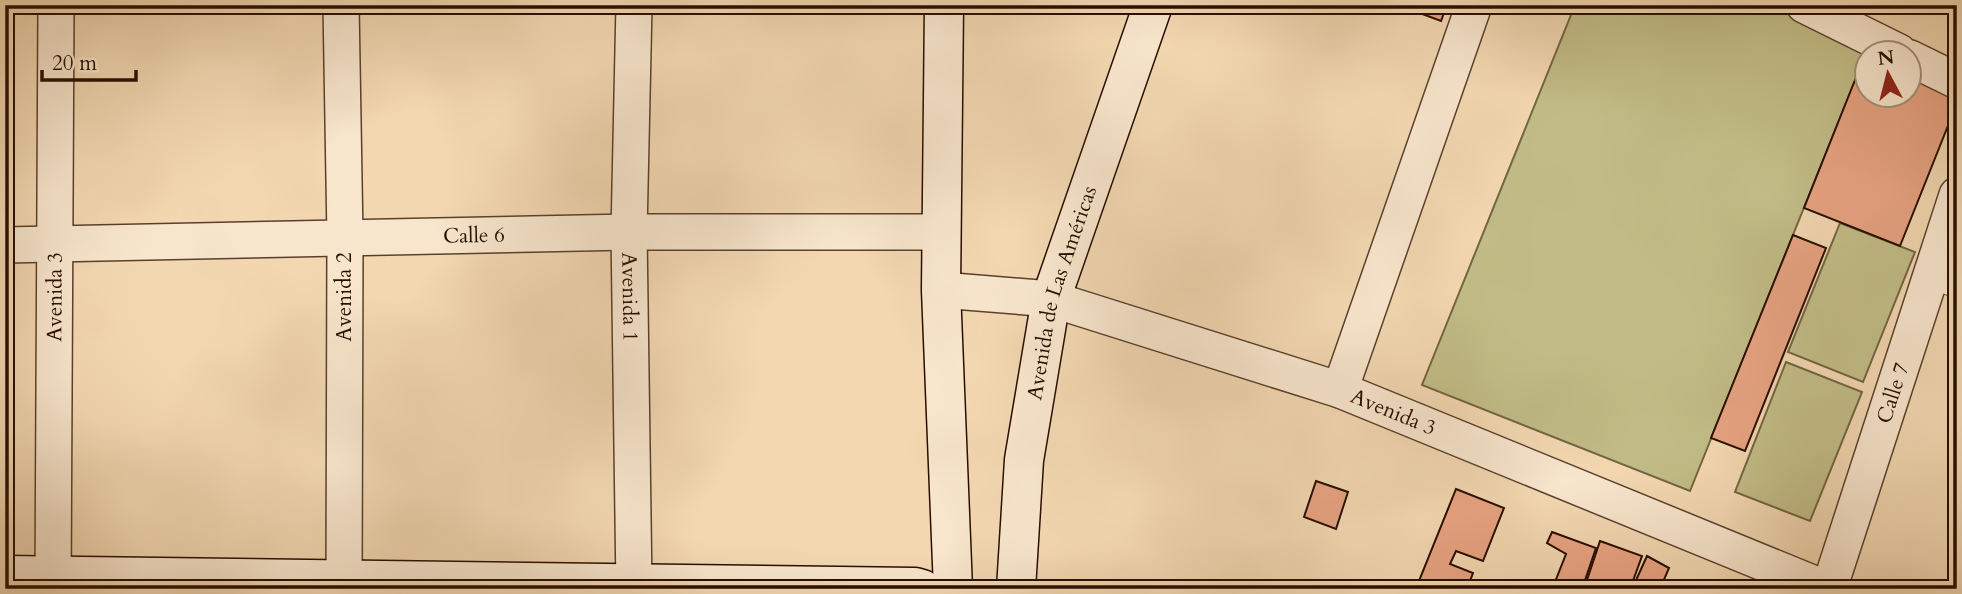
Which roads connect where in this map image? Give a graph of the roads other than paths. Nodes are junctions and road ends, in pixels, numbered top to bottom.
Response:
1 (56, 5) edge
2 (341, 5) edge
3 (634, 5) edge
4 (944, 5) edge
5 (1153, 5) edge
6 (1474, 5) edge
7 (1804, 5) edge
8 (1871, 38) edge
9 (1924, 65) edge
10 (1957, 81) edge
11 (1957, 195) edge
12 (629, 232) junction
13 (942, 232) junction
14 (345, 238) junction
15 (55, 244) junction
16 (5, 245) edge
17 (1944, 284) edge
18 (941, 290) junction
19 (1051, 299) junction
20 (1340, 390) junction
21 (5, 575) edge
22 (53, 582) edge
23 (344, 584) edge
24 (634, 586) edge
25 (922, 589) edge
26 (953, 589) edge
27 (1016, 589) edge
28 (1828, 589) edge

1 - 15 street, Avenida 3
2 - 14 street, Avenida 2
3 - 12 street, Avenida 1
4 - 13 main road
5 - 19 main road, Avenida de Las Américas
6 - 20 street
7 - 8 street
9 - 10 street
11 - 17 street, Calle 7
12 - 13 street, Calle 6
12 - 14 street, Calle 6
12 - 24 street, Avenida 1
13 - 18 main road
14 - 15 street, Calle 6
14 - 23 street, Avenida 2
15 - 16 street, Calle 6
15 - 22 street, Avenida 3
17 - 28 street, Calle 7
18 - 19 street, Avenida 3
18 - 26 main road
19 - 20 street, Avenida 3
19 - 27 main road, Avenida de Las Américas
20 - 28 street, Avenida 3
21 - 22 main road
22 - 23 main road
23 - 24 main road
24 - 25 main road

